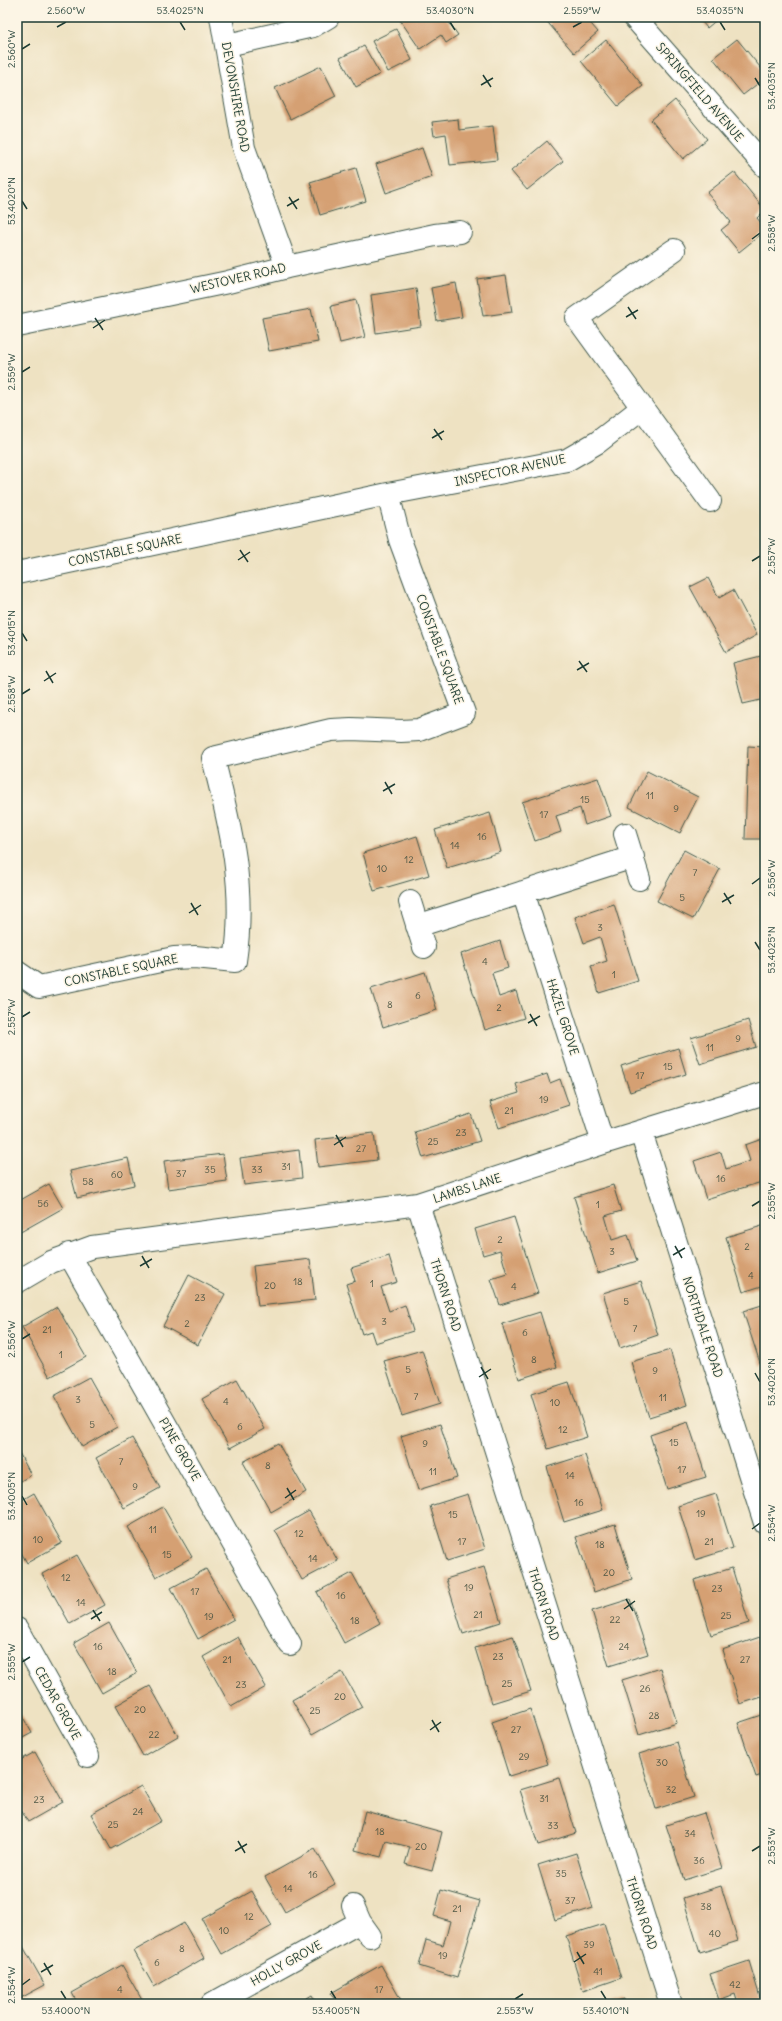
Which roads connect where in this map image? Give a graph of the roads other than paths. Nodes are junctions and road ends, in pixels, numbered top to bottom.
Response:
1 (221, 17) edge
2 (328, 17) edge
3 (634, 17) edge
4 (227, 45) junction
5 (765, 166) edge
6 (460, 232) dead end
7 (674, 250) dead end
8 (287, 267) junction
9 (17, 326) edge
10 (642, 408) junction
11 (388, 494) junction
12 (710, 501) dead end
13 (17, 573) edge
14 (626, 834) dead end
15 (633, 857) junction
16 (639, 879) dead end
17 (523, 892) junction
18 (410, 902) dead end
19 (417, 926) junction
20 (424, 947) dead end
21 (17, 972) edge
22 (765, 1093) edge
23 (641, 1132) junction
24 (603, 1143) junction
25 (418, 1204) junction
26 (69, 1254) junction
27 (17, 1282) edge
28 (765, 1523) edge
29 (17, 1629) edge
30 (290, 1644) dead end
31 (88, 1756) dead end
32 (361, 1921) dead end
33 (212, 2004) edge
34 (670, 2004) edge

1 - 4 street, DEVONSHIRE ROAD
2 - 4 street
3 - 5 street, SPRINGFIELD AVENUE
4 - 8 street, DEVONSHIRE ROAD
6 - 8 street, WESTOVER ROAD
7 - 10 street
8 - 9 street, WESTOVER ROAD
10 - 11 street, INSPECTOR AVENUE
10 - 12 street
11 - 13 street, CONSTABLE SQUARE
11 - 21 street, CONSTABLE SQUARE
14 - 15 street
15 - 16 street
15 - 17 street
17 - 19 street
17 - 24 street, HAZEL GROVE
18 - 19 street
19 - 20 street
22 - 23 street, LAMBS LANE
23 - 24 street, LAMBS LANE
23 - 28 street, NORTHDALE ROAD
24 - 25 street, LAMBS LANE
25 - 26 street, LAMBS LANE
25 - 34 street, THORN ROAD
26 - 27 street, LAMBS LANE
26 - 30 street, PINE GROVE
29 - 31 street, CEDAR GROVE
32 - 33 street, HOLLY GROVE

